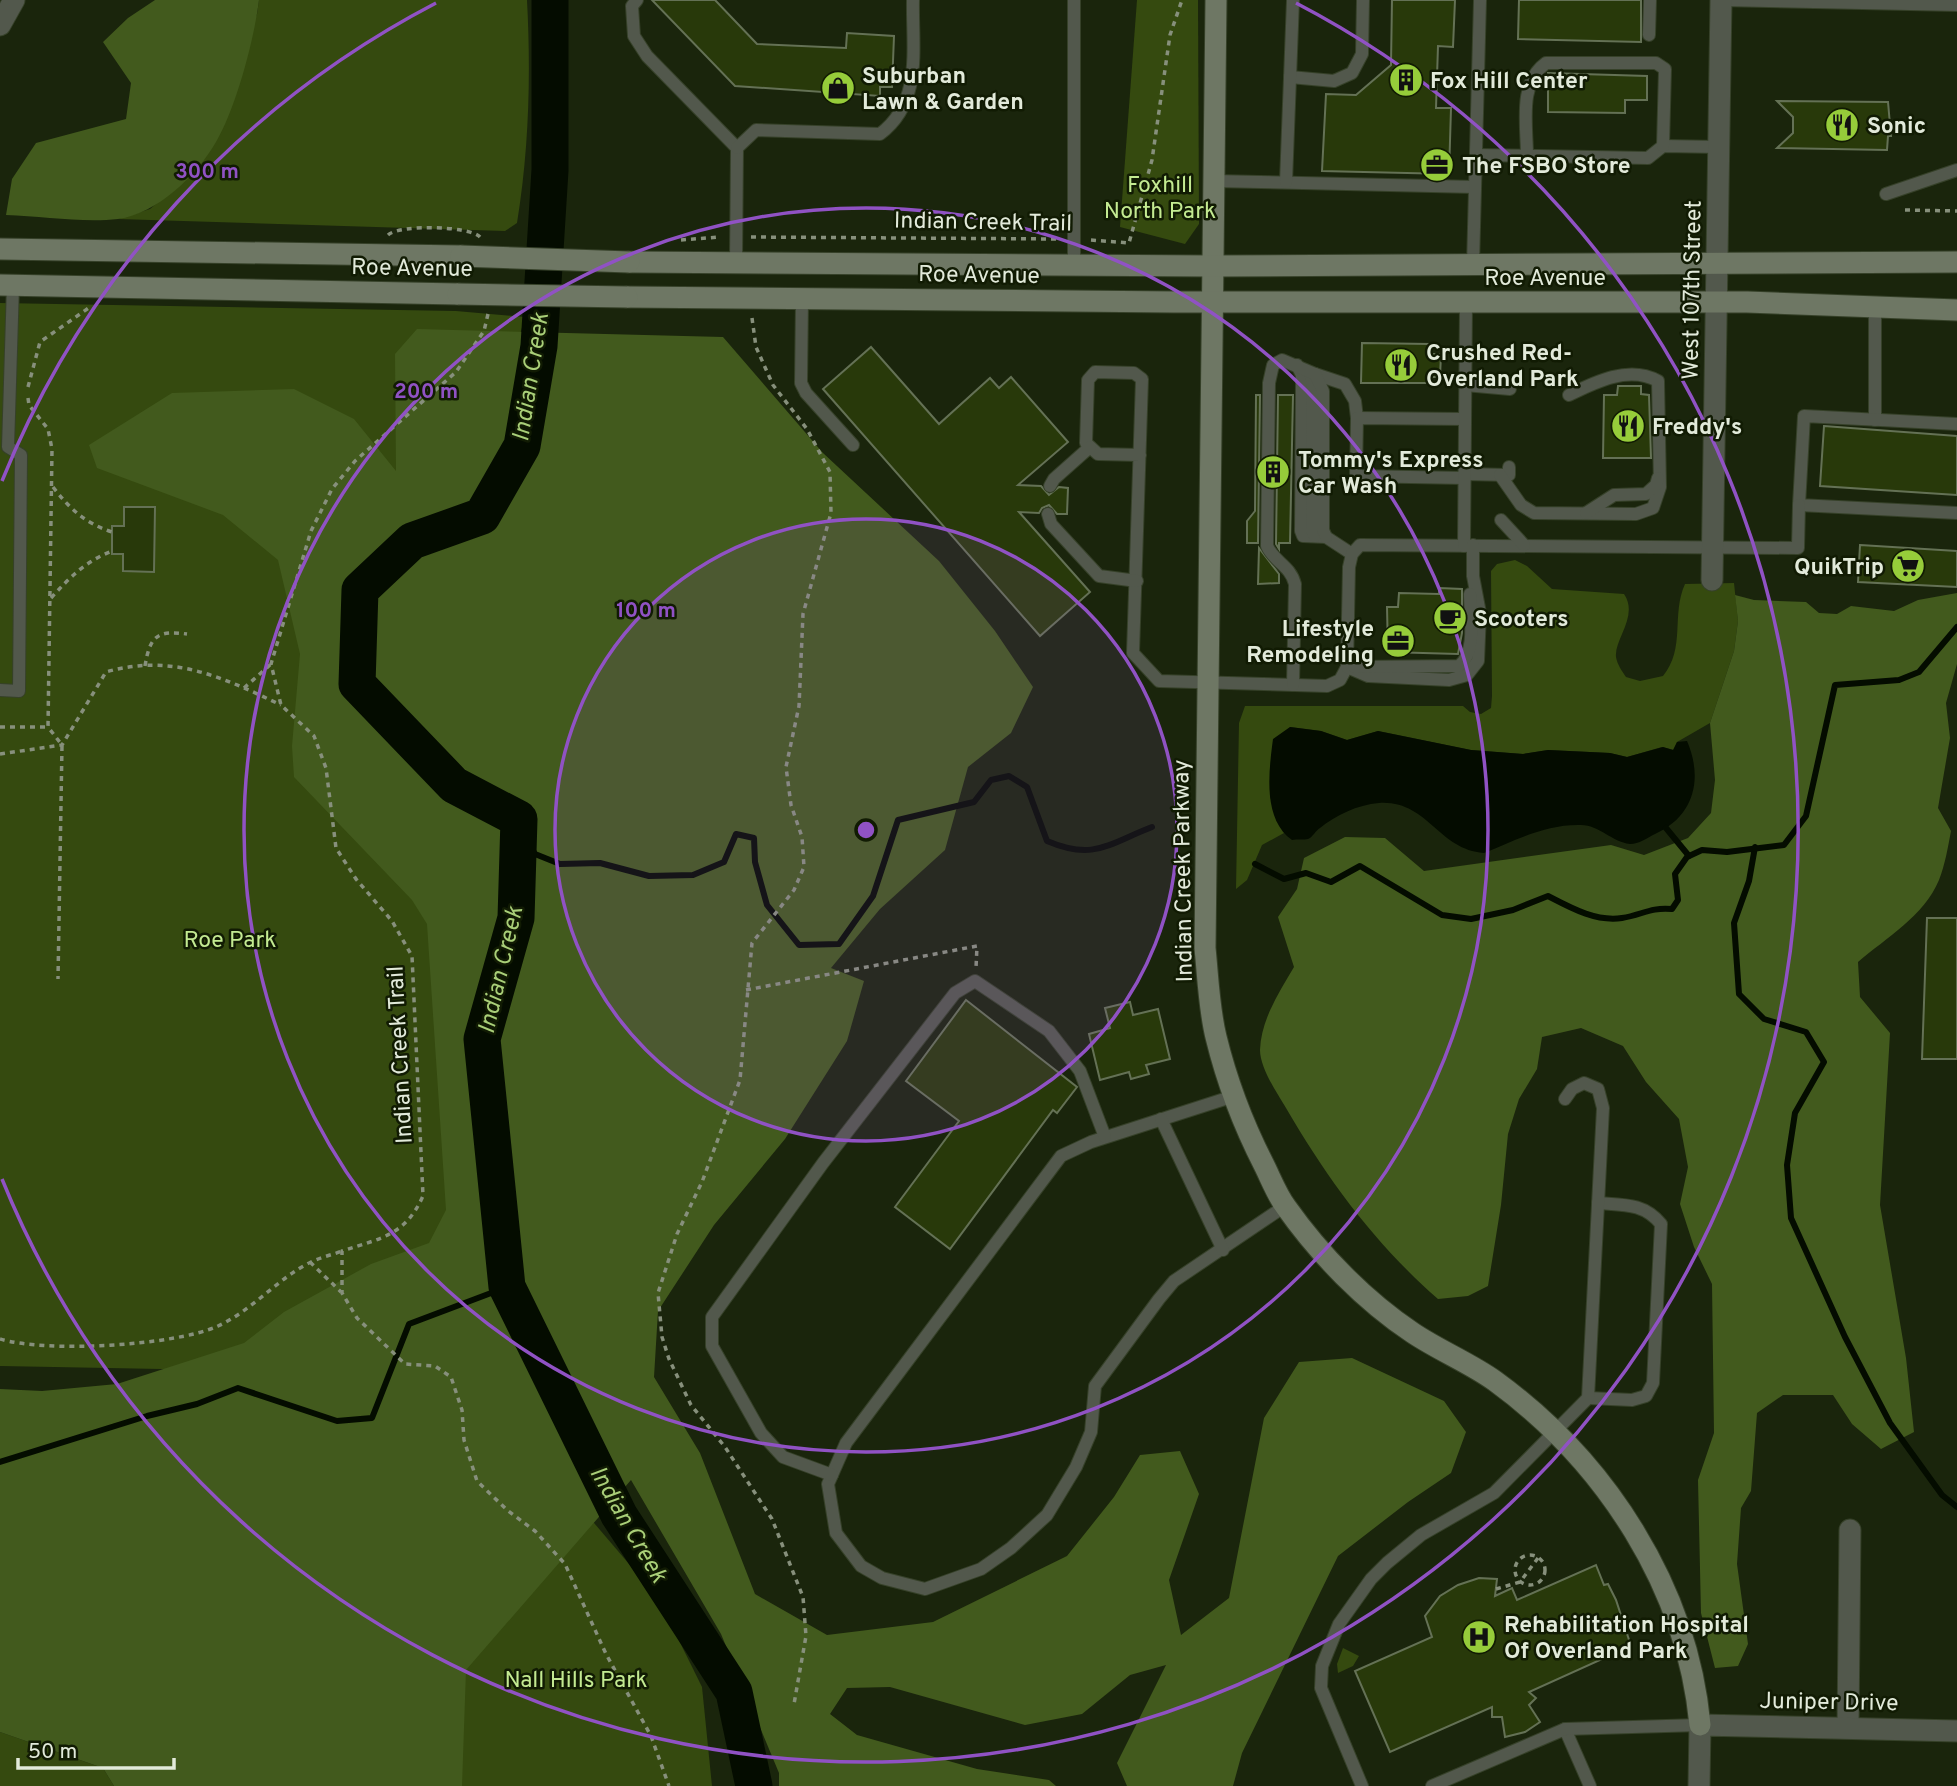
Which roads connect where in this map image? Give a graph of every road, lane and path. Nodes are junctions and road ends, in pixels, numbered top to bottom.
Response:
1 (14, 0) edge
2 (637, 0) edge
3 (913, 0) edge
4 (1074, 0) edge
5 (1182, 0) edge
6 (1216, 0) edge
7 (1293, 0) edge
8 (1363, 0) edge
9 (1480, 0) edge
10 (1650, 0) edge
11 (1721, 0) edge
12 (1792, 1) edge
13 (1850, 1) edge
14 (1906, 2) edge
15 (1957, 5) edge
16 (0, 25) edge
17 (1649, 35) dead end
18 (1290, 76) junction
19 (1663, 146) junction
20 (1719, 147) junction
21 (737, 148) junction
22 (1476, 155) junction
23 (1527, 156) junction
24 (1957, 170) edge
25 (1214, 181) junction
26 (1286, 182) junction
27 (1475, 187) junction
28 (1885, 194) dead end
29 (1905, 210) dead end
30 (1957, 211) edge
31 (386, 236) dead end
32 (737, 237) junction
33 (1074, 239) junction
34 (673, 241) dead end
35 (481, 248) dead end
36 (0, 249) edge
37 (22, 250) junction
38 (1957, 262) edge
39 (736, 263) junction
40 (1717, 263) junction
41 (1074, 264) junction
42 (1473, 265) junction
43 (1213, 266) junction
44 (6, 285) edge
45 (752, 298) junction
46 (802, 299) junction
47 (1213, 302) junction
48 (1717, 302) junction
49 (487, 303) dead end
50 (1466, 303) junction
51 (93, 305) dead end
52 (1875, 305) junction
53 (1957, 310) edge
54 (1306, 370) junction
55 (1465, 386) junction
56 (1510, 389) dead end
57 (1569, 395) dead end
58 (1357, 418) junction
59 (1465, 419) junction
60 (1875, 420) junction
61 (1957, 424) edge
62 (853, 445) dead end
63 (4, 447) edge
64 (1090, 447) junction
65 (1140, 455) junction
66 (1660, 472) junction
67 (1465, 476) junction
68 (52, 486) junction
69 (1050, 486) dead end
70 (1799, 505) junction
71 (1586, 513) junction
72 (1957, 513) edge
73 (1048, 514) dead end
74 (1501, 520) dead end
75 (112, 532) dead end
76 (1321, 537) junction
77 (1469, 545) junction
78 (1524, 545) junction
79 (1712, 546) junction
80 (112, 551) dead end
81 (1352, 554) junction
82 (1712, 580) dead end
83 (1137, 581) junction
84 (50, 600) junction
85 (187, 634) dead end
86 (271, 664) junction
87 (145, 666) junction
88 (1347, 667) junction
89 (1206, 684) junction
90 (1293, 685) junction
91 (244, 688) junction
92 (0, 690) edge
93 (281, 705) junction
94 (0, 727) edge
95 (48, 727) junction
96 (62, 745) junction
97 (0, 754) edge
98 (58, 979) dead end
99 (975, 981) junction
100 (746, 990) junction
101 (1234, 1096) junction
102 (1565, 1099) dead end
103 (1161, 1119) junction
104 (1105, 1137) junction
105 (1598, 1203) junction
106 (1285, 1206) junction
107 (1223, 1250) junction
108 (342, 1251) junction
109 (310, 1262) junction
110 (342, 1293) junction
111 (0, 1339) edge
112 (1588, 1398) junction
113 (1554, 1430) junction
114 (832, 1475) junction
115 (1850, 1530) dead end
116 (1538, 1558) junction
117 (1520, 1582) junction
118 (1496, 1589) dead end
119 (794, 1704) dead end
120 (1700, 1725) junction
121 (1848, 1727) junction
122 (1565, 1729) junction
123 (1957, 1731) edge
124 (669, 1786) edge
125 (1362, 1786) edge
126 (1432, 1786) edge
127 (1590, 1786) edge
128 (1699, 1786) edge

1 - 16 street
2 - 21 lane
3 - 21 lane
4 - 33 lane
5 - 33 path, Indian Creek Trail
6 - 25 main road, Indian Creek Parkway
7 - 18 lane
8 - 18 lane
9 - 22 lane
10 - 17 lane
11 - 12 lane
11 - 20 street, West 107th Street
12 - 13 lane
13 - 14 lane
14 - 15 lane
18 - 26 lane
19 - 20 lane
19 - 23 lane
19 - 23 lane
20 - 40 street, West 107th Street
21 - 32 lane
22 - 23 lane
22 - 27 lane
24 - 28 lane
25 - 26 lane
25 - 43 main road, Indian Creek Parkway
26 - 27 lane
27 - 42 lane
29 - 30 path
31 - 35 path
32 - 33 path, Indian Creek Trail
32 - 34 path, Indian Creek Trail
32 - 39 lane
33 - 41 lane
36 - 37 main road, Roe Avenue
37 - 39 main road, Roe Avenue, bridge
37 - 44 main road
38 - 40 main road, Roe Avenue
39 - 41 main road, Roe Avenue
40 - 42 main road, Roe Avenue
40 - 48 street, West 107th Street
41 - 43 main road, Roe Avenue
42 - 43 main road, Roe Avenue
43 - 47 main road, Indian Creek Parkway
44 - 45 main road, Roe Avenue, bridge
44 - 63 lane
45 - 46 main road, Roe Avenue
45 - 100 path
46 - 47 main road, Roe Avenue
46 - 62 lane
47 - 50 main road, Roe Avenue
47 - 89 main road, Indian Creek Parkway
48 - 50 main road, Roe Avenue
48 - 52 main road, Roe Avenue
48 - 79 street, West 107th Street
49 - 86 path
50 - 55 lane
51 - 68 path
52 - 53 main road, Roe Avenue
52 - 60 lane
54 - 58 lane
54 - 76 lane
54 - 76 lane
54 - 90 lane
55 - 56 lane
55 - 59 lane
57 - 66 lane
58 - 59 lane
58 - 67 lane
59 - 67 lane
60 - 61 lane
60 - 70 lane
63 - 92 lane
64 - 65 lane
64 - 65 lane
64 - 69 lane
65 - 83 lane
66 - 71 lane
66 - 71 lane
67 - 71 lane
67 - 77 lane
68 - 75 path
68 - 84 path
70 - 72 lane
70 - 79 lane
73 - 83 lane
74 - 78 lane
76 - 81 lane
77 - 78 lane
77 - 81 lane
77 - 88 lane
78 - 79 lane
79 - 82 street, West 107th Street
80 - 84 path
81 - 88 lane
83 - 89 lane
84 - 95 path
85 - 87 path
86 - 91 path
86 - 93 path
87 - 91 path
87 - 96 path
88 - 90 lane
89 - 90 lane
89 - 101 main road, Indian Creek Parkway
91 - 93 path
93 - 108 path, Indian Creek Trail
94 - 95 path
95 - 96 path
96 - 97 path
96 - 98 path
99 - 100 path
99 - 104 lane
99 - 114 lane
100 - 119 path
101 - 103 lane
101 - 106 main road, Indian Creek Parkway
102 - 105 lane
103 - 104 lane
103 - 107 lane
104 - 114 lane
105 - 112 lane
105 - 112 lane
106 - 107 lane
106 - 113 main road, Indian Creek Parkway
107 - 114 lane
108 - 109 path, Indian Creek Trail
108 - 110 path
109 - 110 path
109 - 111 path, Indian Creek Trail
110 - 124 path
112 - 113 lane
113 - 120 main road, Indian Creek Parkway
113 - 125 lane
115 - 121 street
116 - 117 path
116 - 117 path
116 - 117 path
117 - 118 path
120 - 121 street, Juniper Drive
120 - 122 lane
120 - 128 street
121 - 123 street, Juniper Drive
122 - 126 lane
122 - 127 lane

